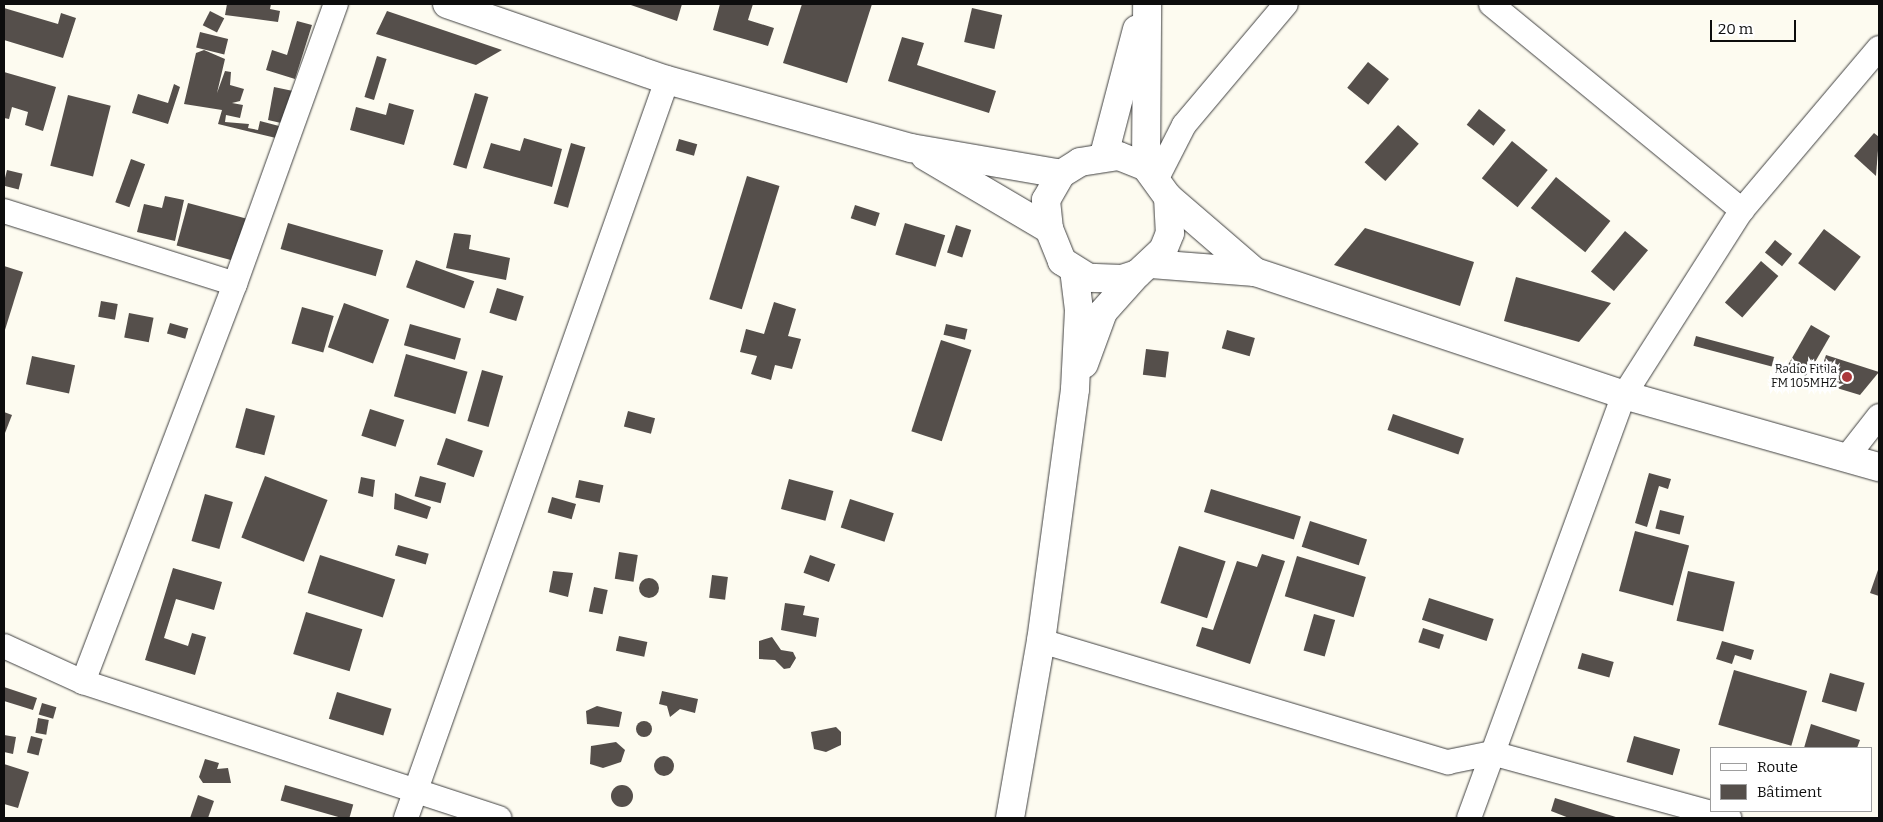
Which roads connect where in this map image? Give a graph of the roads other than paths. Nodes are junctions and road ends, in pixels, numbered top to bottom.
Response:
1 (336, 4) edge
2 (447, 4) edge
3 (1146, 4) edge
4 (1286, 4) edge
5 (1491, 4) edge
6 (1879, 48) edge
7 (667, 80) junction
8 (911, 148) junction
9 (1104, 155) junction
10 (1061, 174) junction
11 (1157, 181) junction
12 (1742, 210) junction
13 (4, 211) edge
14 (1049, 229) junction
15 (1144, 269) junction
16 (1074, 271) junction
17 (1256, 272) junction
18 (235, 284) junction
19 (1075, 389) junction
20 (1624, 395) junction
21 (1879, 416) edge
22 (1847, 456) junction
23 (1879, 468) edge
24 (1041, 641) junction
25 (4, 646) edge
26 (83, 682) junction
27 (1492, 752) junction
28 (416, 791) junction
29 (406, 818) edge
30 (499, 818) edge
31 (1010, 818) edge
32 (1469, 818) edge
33 (1729, 818) edge

1 - 18 street
2 - 7 street
3 - 9 street
3 - 11 street
4 - 11 street
5 - 12 street
6 - 12 street
7 - 8 street
7 - 28 street
8 - 10 street
8 - 14 street
9 - 10 street
9 - 11 street
10 - 14 street
11 - 15 street
11 - 17 street
12 - 20 street
13 - 18 street
14 - 16 street
15 - 16 street
15 - 17 street
15 - 19 street
16 - 19 street
17 - 20 street
18 - 26 street
19 - 24 street
20 - 22 street
20 - 27 street
21 - 22 street
22 - 23 street
24 - 27 street
24 - 31 street
25 - 26 street
26 - 28 street
27 - 32 street
27 - 33 street
28 - 29 street
28 - 30 street

